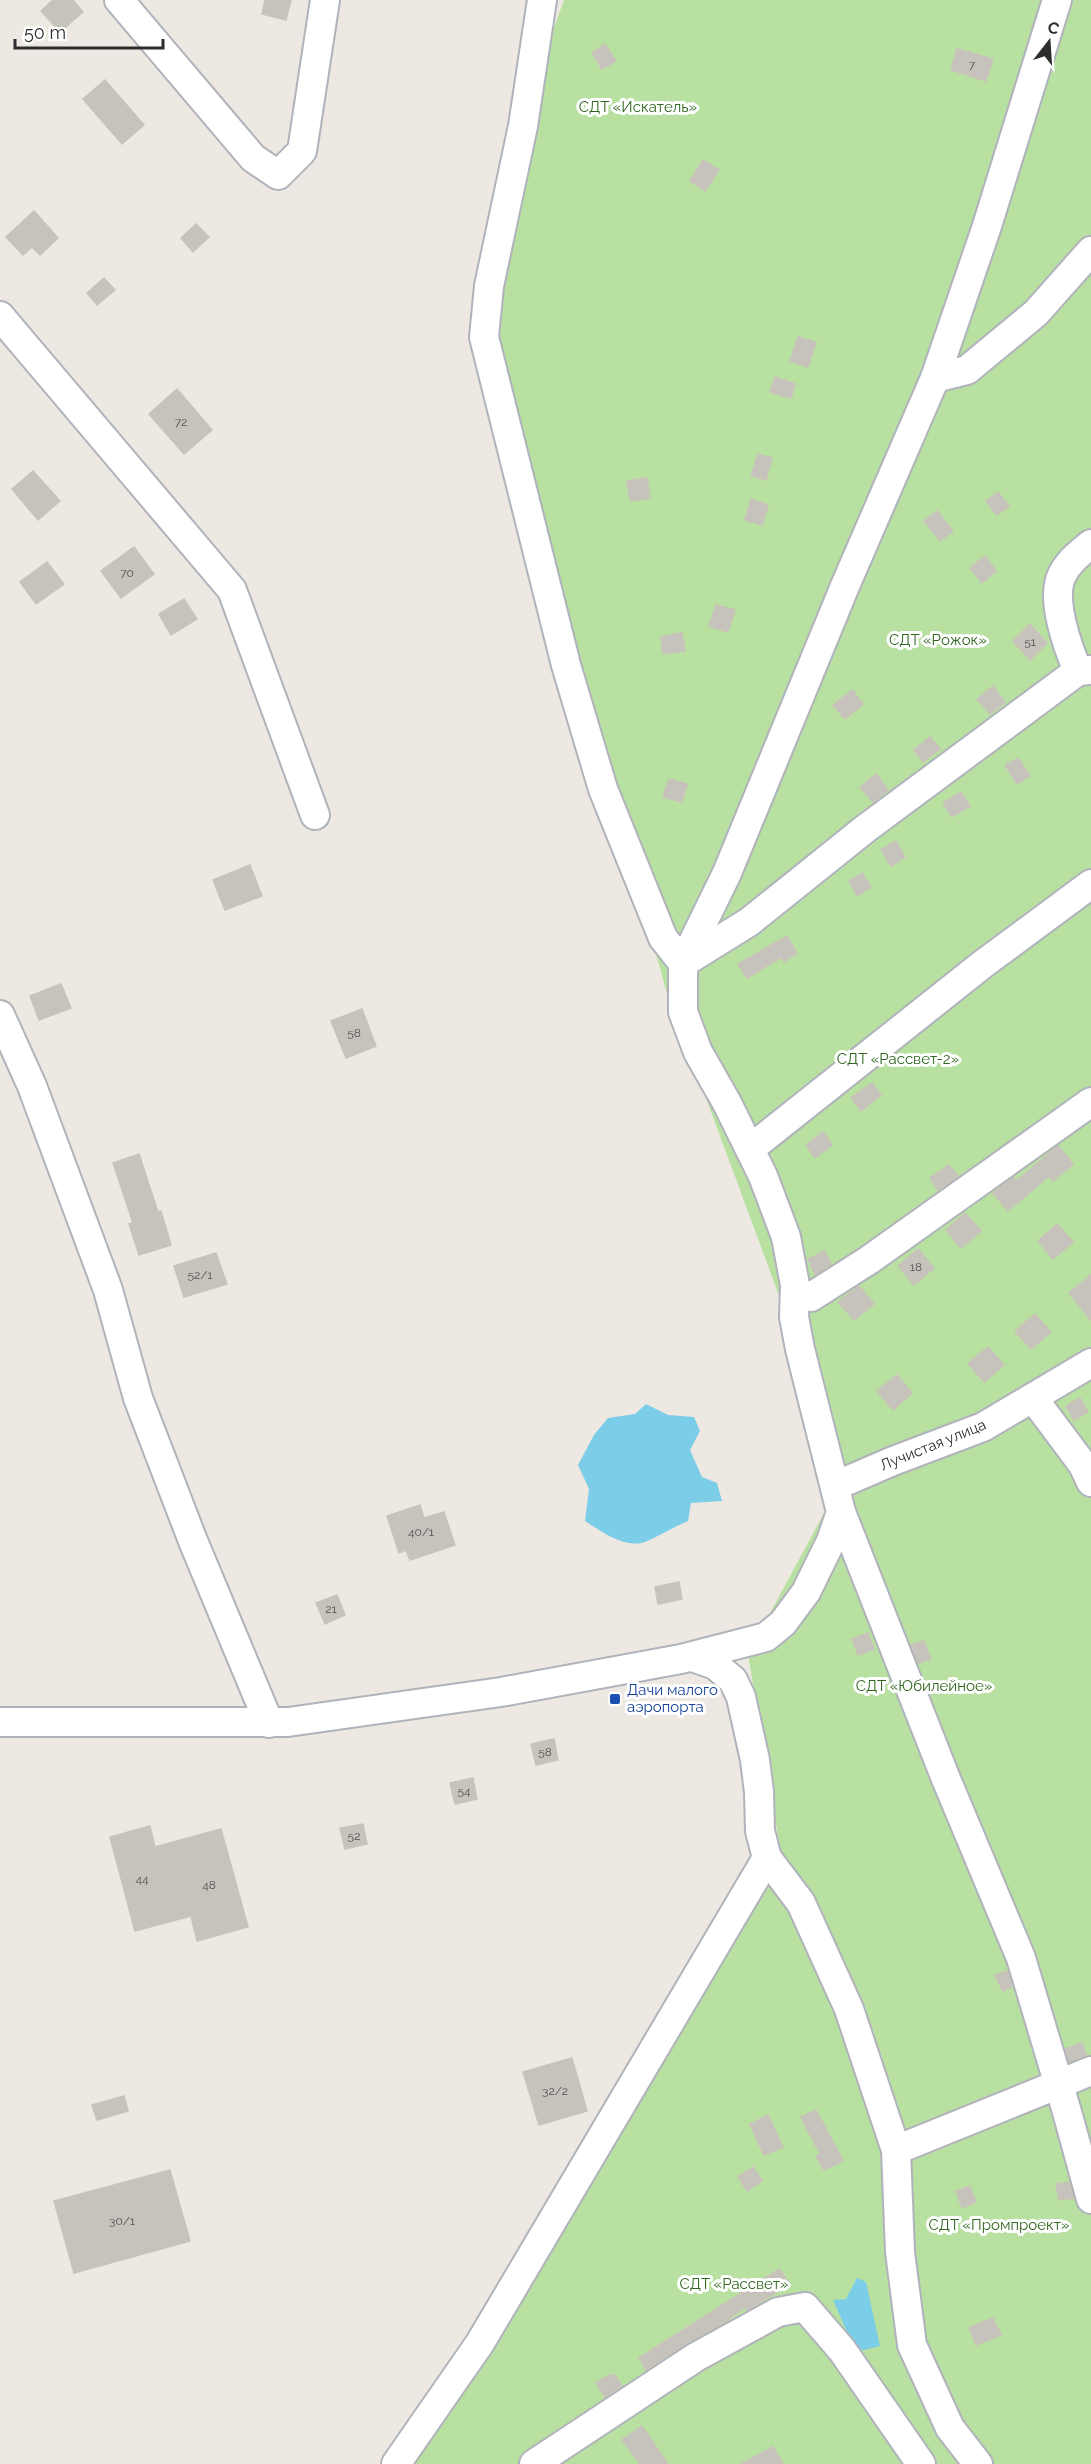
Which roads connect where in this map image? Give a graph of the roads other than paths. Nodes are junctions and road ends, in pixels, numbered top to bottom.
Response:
1 (119, 0) edge
2 (325, 0) edge
3 (542, 0) edge
4 (1057, 0) edge
5 (1091, 251) edge
6 (0, 316) edge
7 (935, 378) junction
8 (1091, 544) edge
9 (1084, 671) edge
10 (315, 815) dead end
11 (1091, 884) edge
12 (684, 963) junction
13 (0, 1015) edge
14 (1091, 1102) edge
15 (750, 1149) junction
16 (795, 1291) junction
17 (1091, 1363) edge
18 (1033, 1398) junction
19 (1091, 1482) edge
20 (838, 1499) junction
21 (692, 1657) junction
22 (0, 1722) edge
23 (269, 1723) junction
24 (767, 1858) junction
25 (1091, 2071) edge
26 (1059, 2083) junction
27 (896, 2150) junction
28 (1091, 2199) edge
29 (950, 2428) junction
30 (396, 2464) edge
31 (534, 2464) edge
32 (920, 2464) edge
33 (978, 2464) edge

1 - 2 street
3 - 12 street
4 - 7 street
5 - 7 street
6 - 10 street
7 - 12 street
8 - 9 street
9 - 12 street
11 - 15 street
12 - 15 street
13 - 23 street
14 - 16 street
15 - 16 street
16 - 20 street
17 - 18 street, Лучистая улица
18 - 19 street
18 - 20 street, Лучистая улица
20 - 21 street
20 - 26 street
21 - 23 street
21 - 24 street
22 - 23 street
24 - 27 street
24 - 30 street
25 - 26 street
26 - 27 street
26 - 28 street
27 - 29 street
29 - 32 street
29 - 33 street
31 - 32 street

